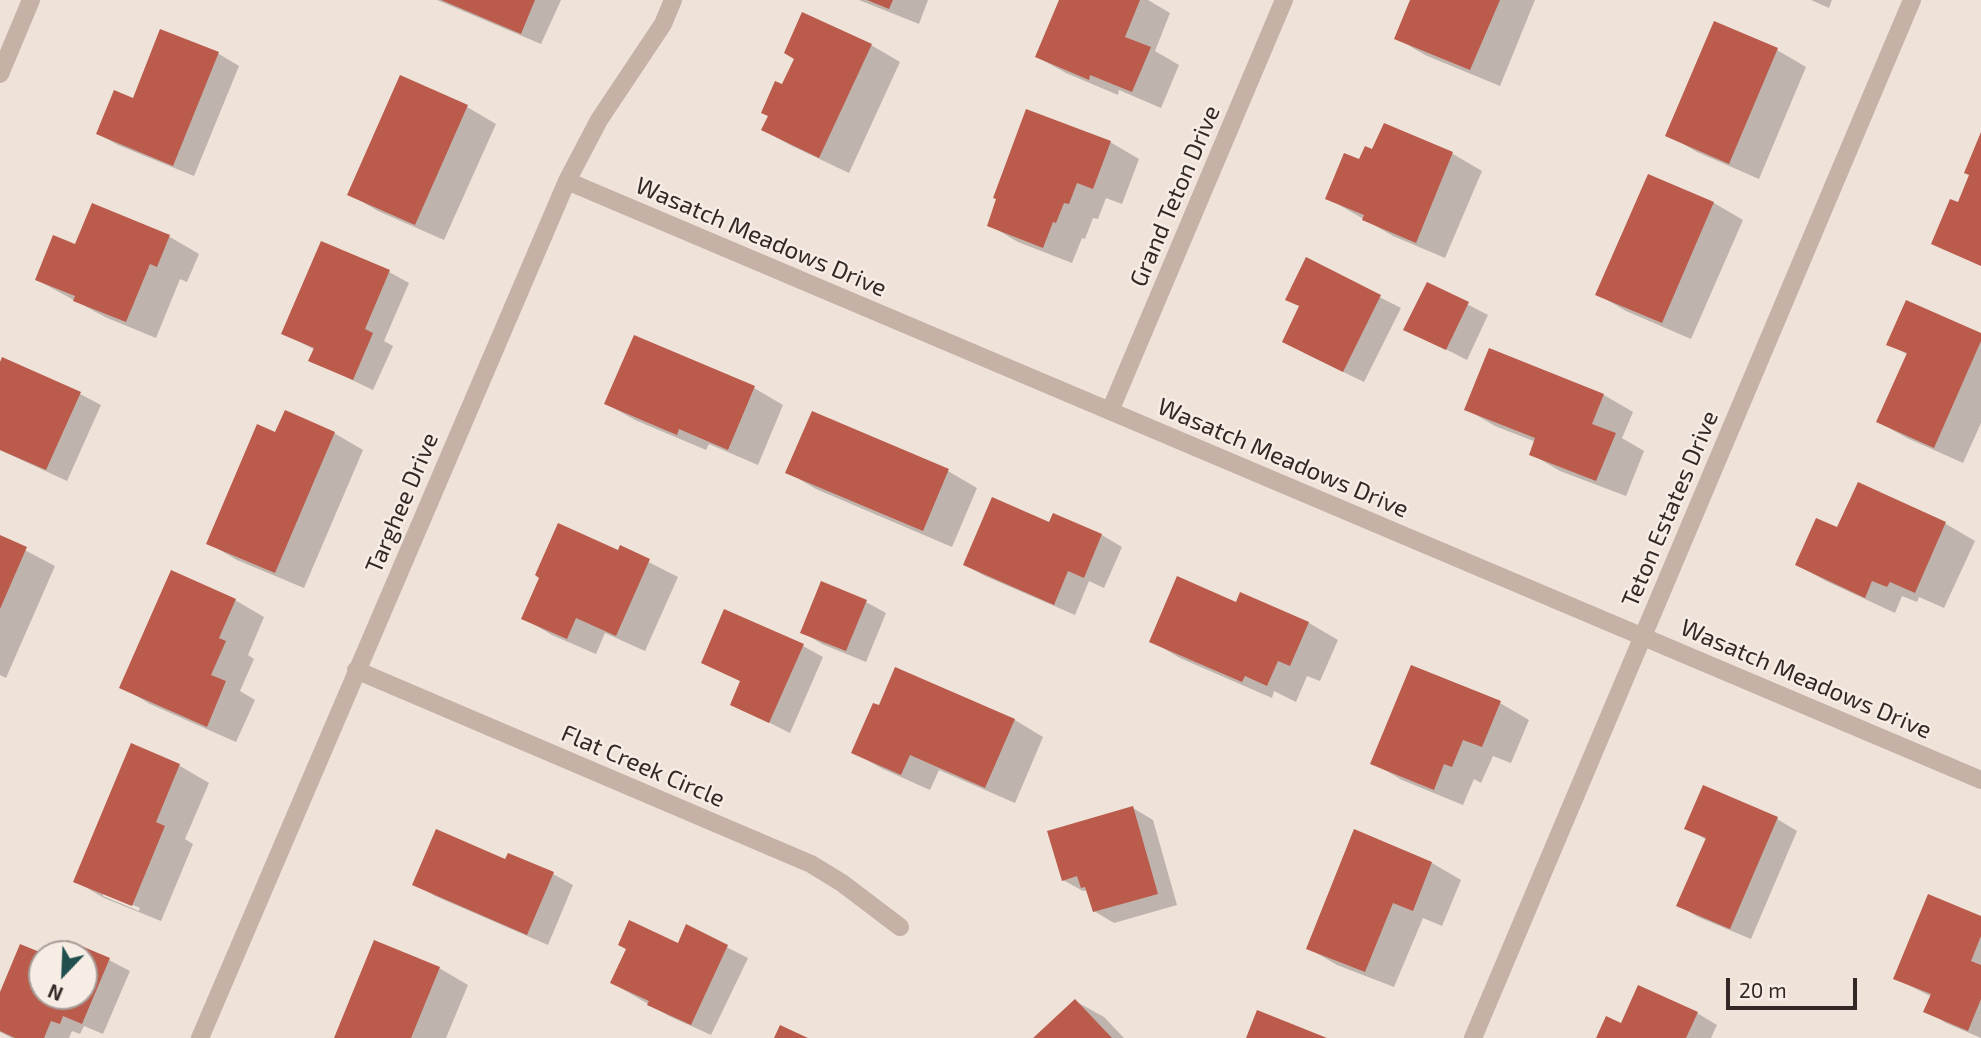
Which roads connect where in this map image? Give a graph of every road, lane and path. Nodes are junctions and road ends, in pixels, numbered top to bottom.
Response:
1 (31, 0) edge
2 (673, 0) edge
3 (1284, 0) edge
4 (1912, 0) edge
5 (0, 74) edge
6 (567, 181) junction
7 (1110, 411) junction
8 (1643, 637) junction
9 (356, 670) junction
10 (1981, 780) edge
11 (900, 927) dead end
12 (200, 1038) edge
13 (1474, 1038) edge

1 - 5 street
2 - 6 street, Targhee Drive
3 - 7 street, Grand Teton Drive
4 - 8 street, Teton Estates Drive
6 - 7 street, Wasatch Meadows Drive
6 - 9 street, Targhee Drive
7 - 8 street, Wasatch Meadows Drive
8 - 10 street, Wasatch Meadows Drive
8 - 13 street, Teton Estates Drive
9 - 11 street, Flat Creek Circle
9 - 12 street, Targhee Drive

